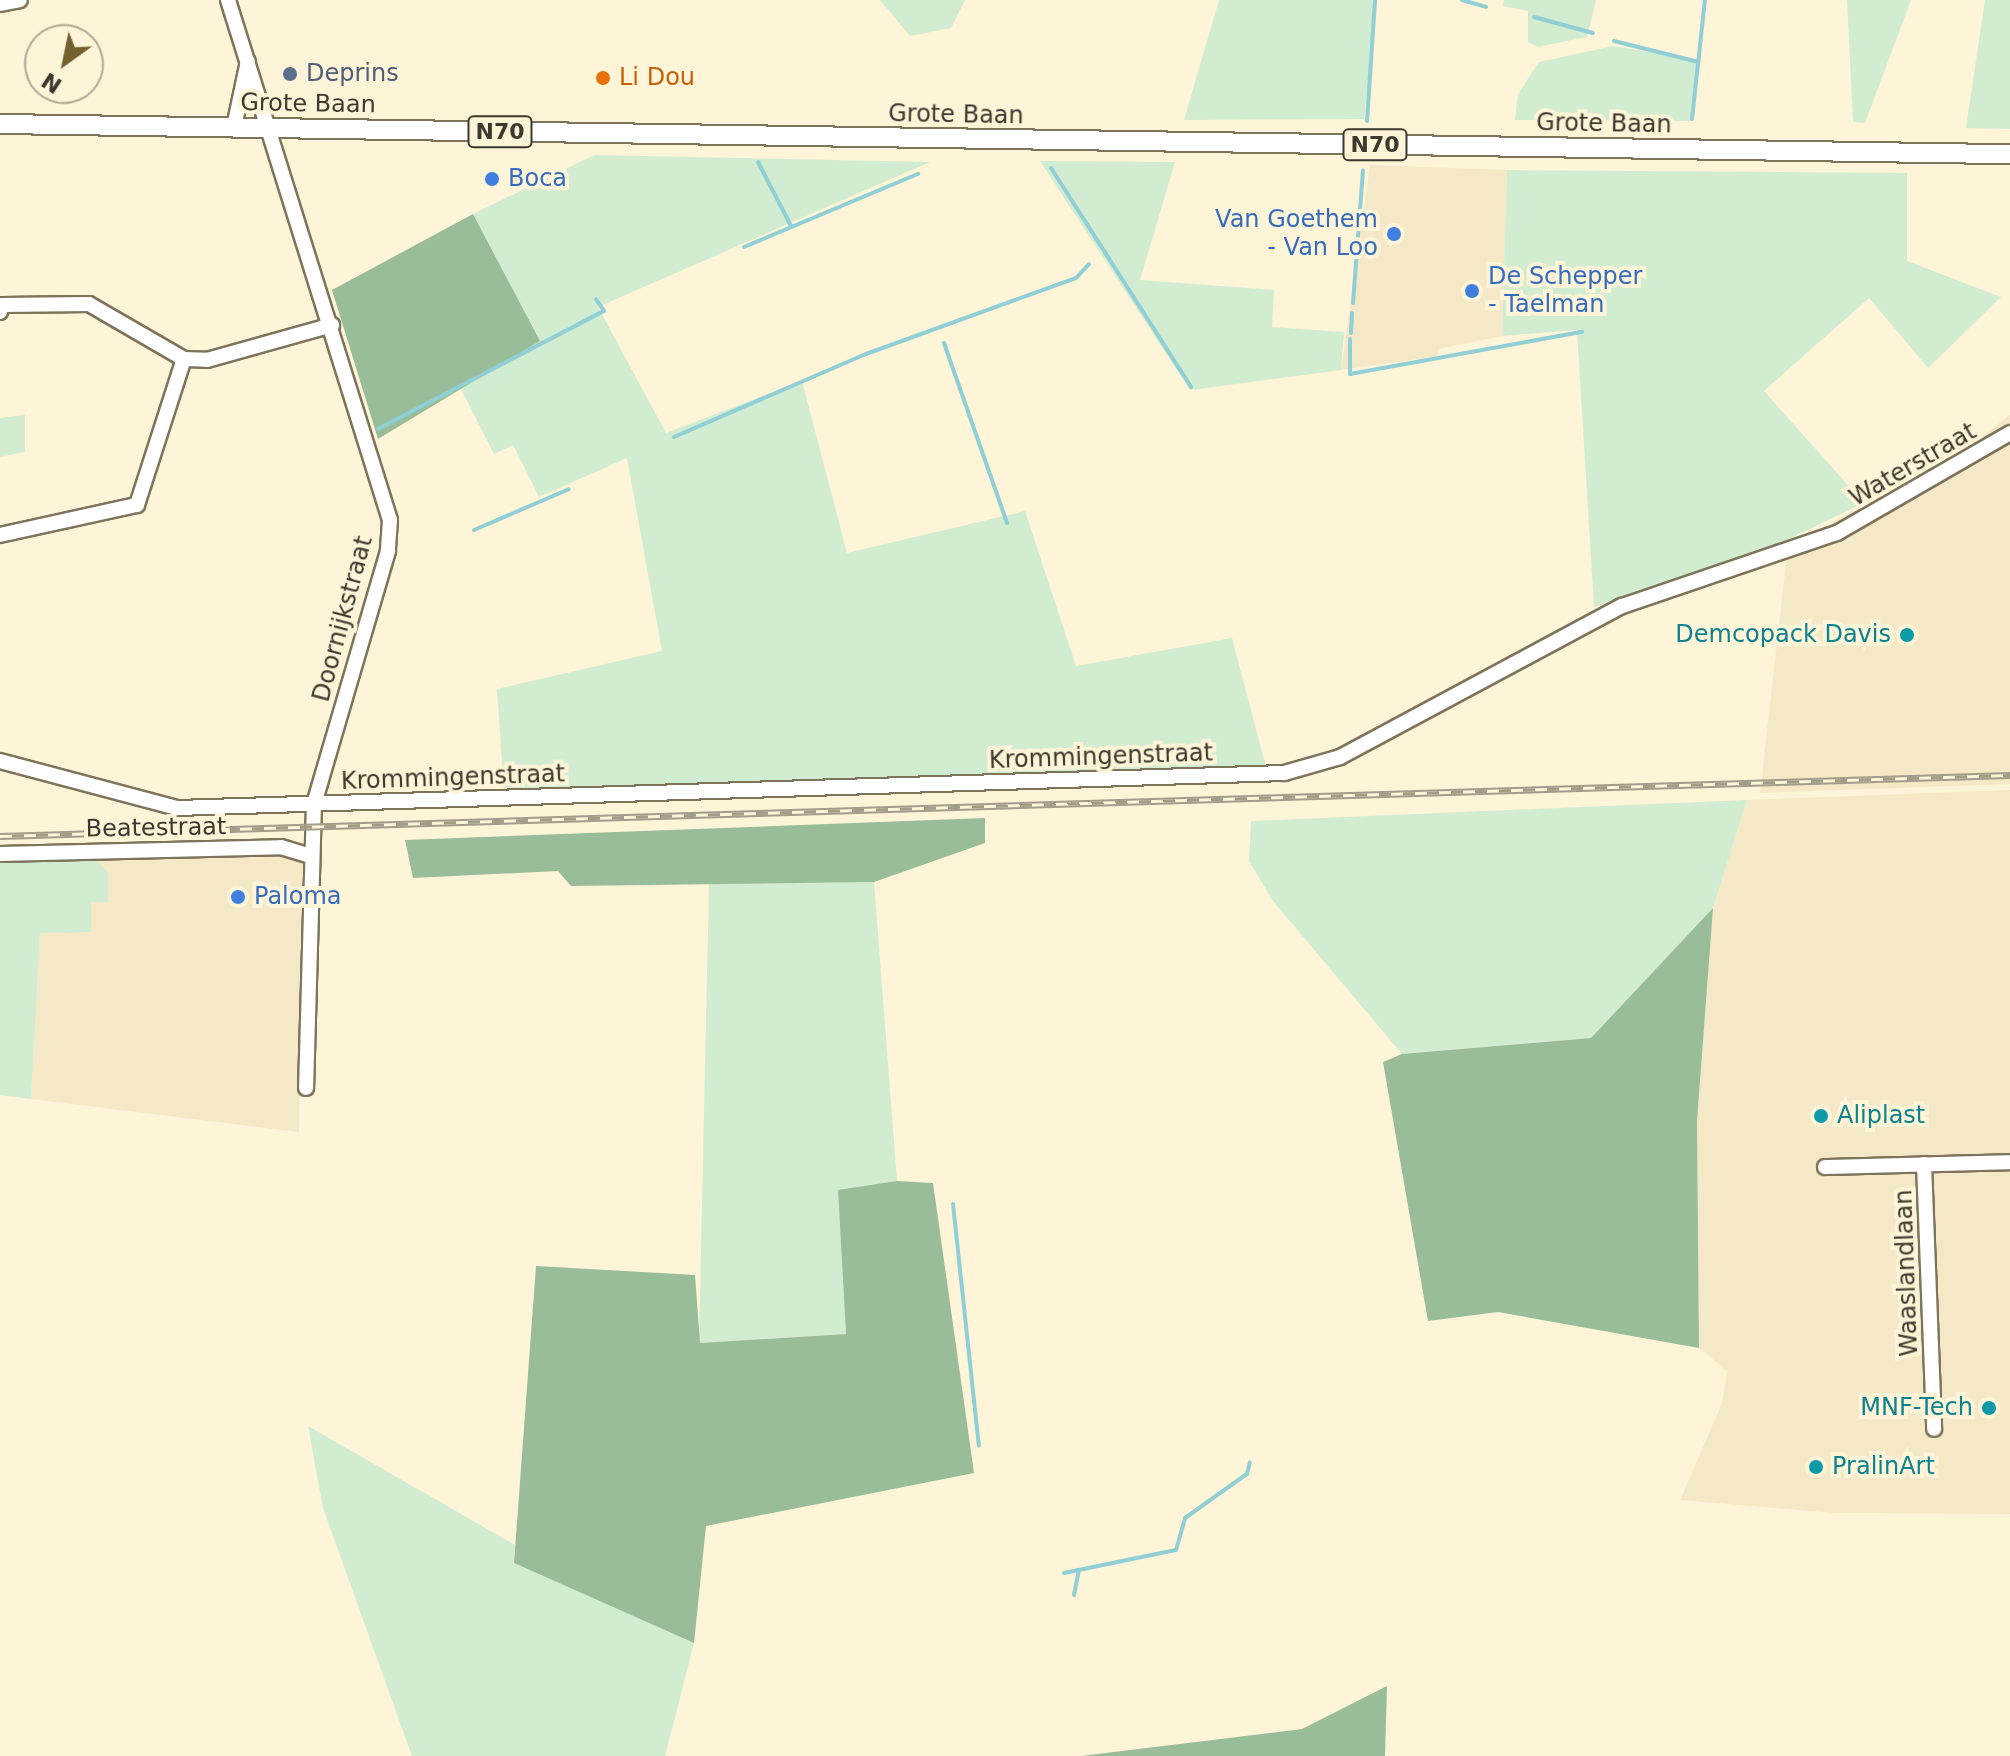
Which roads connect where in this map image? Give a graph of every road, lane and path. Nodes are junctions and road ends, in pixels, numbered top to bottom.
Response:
1 (20, 0) edge
2 (228, 0) edge
3 (0, 4) edge
4 (248, 60) junction
5 (0, 124) edge
6 (234, 127) junction
7 (271, 128) junction
8 (2010, 154) edge
9 (1, 308) edge
10 (332, 325) junction
11 (184, 359) junction
12 (2010, 433) edge
13 (1837, 533) joint
14 (0, 535) edge
15 (0, 761) edge
16 (314, 804) junction
17 (0, 854) edge
18 (311, 856) junction
19 (306, 1088) dead end
20 (2010, 1162) edge
21 (1924, 1164) junction
22 (1825, 1167) dead end
23 (1934, 1429) dead end

1 - 3 street
2 - 4 street, Doornijkstraat
4 - 6 street
4 - 7 street, Doornijkstraat
5 - 6 main road, Grote Baan / N70
6 - 7 main road, Grote Baan / N70
7 - 8 main road, Grote Baan / N70
7 - 10 street, Doornijkstraat
9 - 11 street
10 - 11 street
10 - 16 street, Doornijkstraat
11 - 14 street
12 - 13 street, Waterstraat
13 - 16 street, Krommingenstraat
15 - 16 street, Krommingenstraat
16 - 18 street, Doornijkstraat
17 - 18 street, Beatestraat
18 - 19 street, Doornijkstraat
20 - 21 street, Waaslandlaan
21 - 22 street, Waaslandlaan
21 - 23 street, Waaslandlaan

